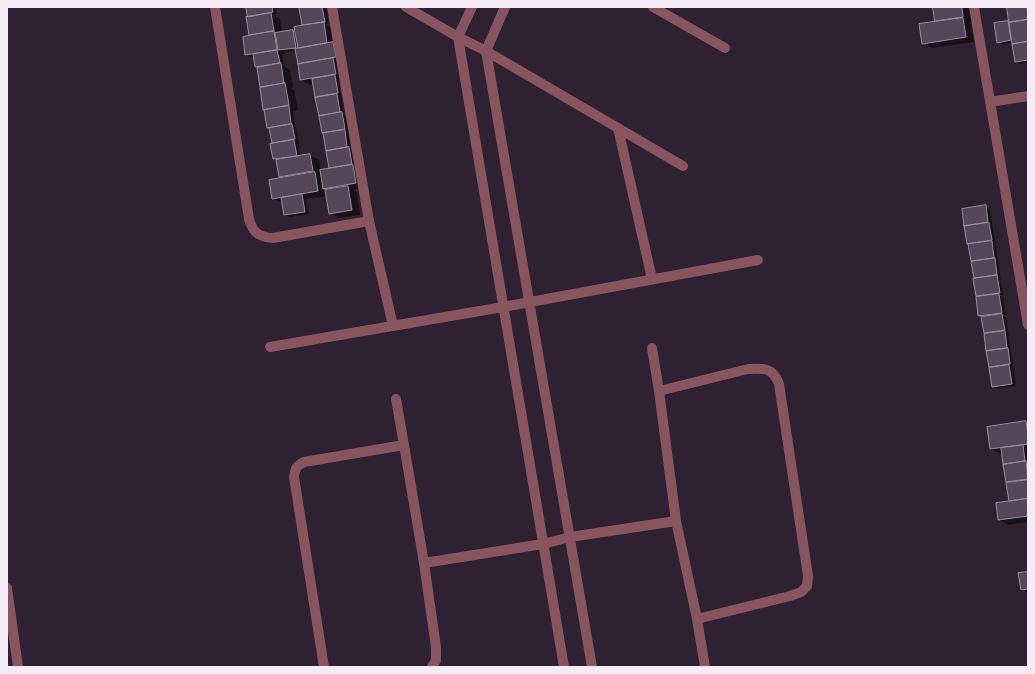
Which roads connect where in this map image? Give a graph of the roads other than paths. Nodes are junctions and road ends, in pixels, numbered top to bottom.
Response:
1 (215, 7) edge
2 (332, 7) edge
3 (406, 7) edge
4 (472, 7) edge
5 (505, 7) edge
6 (653, 7) edge
7 (974, 7) edge
8 (458, 37) junction
9 (725, 48) dead end
10 (486, 51) junction
11 (1028, 96) edge
12 (990, 102) junction
13 (618, 128) junction
14 (683, 166) dead end
15 (369, 221) junction
16 (758, 260) dead end
17 (652, 279) junction
18 (1025, 286) edge
19 (529, 302) junction
20 (504, 307) junction
21 (1028, 325) edge
22 (393, 326) junction
23 (270, 347) dead end
24 (652, 348) dead end
25 (659, 391) junction
26 (396, 399) dead end
27 (404, 445) junction
28 (676, 521) junction
29 (570, 537) junction
30 (543, 544) junction
31 (424, 563) junction
32 (7, 588) edge
33 (697, 619) junction
34 (18, 667) edge
35 (324, 667) edge
36 (432, 667) edge
37 (564, 667) edge
38 (592, 667) edge
39 (705, 667) edge

1 - 15 street
2 - 15 street
3 - 8 street
4 - 8 street
5 - 10 street
6 - 9 street
7 - 12 street
8 - 10 street
8 - 20 street
10 - 13 street
10 - 19 street
11 - 12 street
12 - 18 street
13 - 14 street
13 - 17 street
15 - 22 street
16 - 17 street
17 - 19 street
18 - 21 street
19 - 20 street
19 - 29 street
20 - 22 street
20 - 30 street
22 - 23 street
24 - 25 street
25 - 28 street
25 - 33 street
26 - 27 street
27 - 31 street
27 - 35 street
28 - 29 street
28 - 33 street
29 - 30 street
29 - 38 street
30 - 31 street
30 - 37 street
31 - 36 street
32 - 34 street
33 - 39 street

